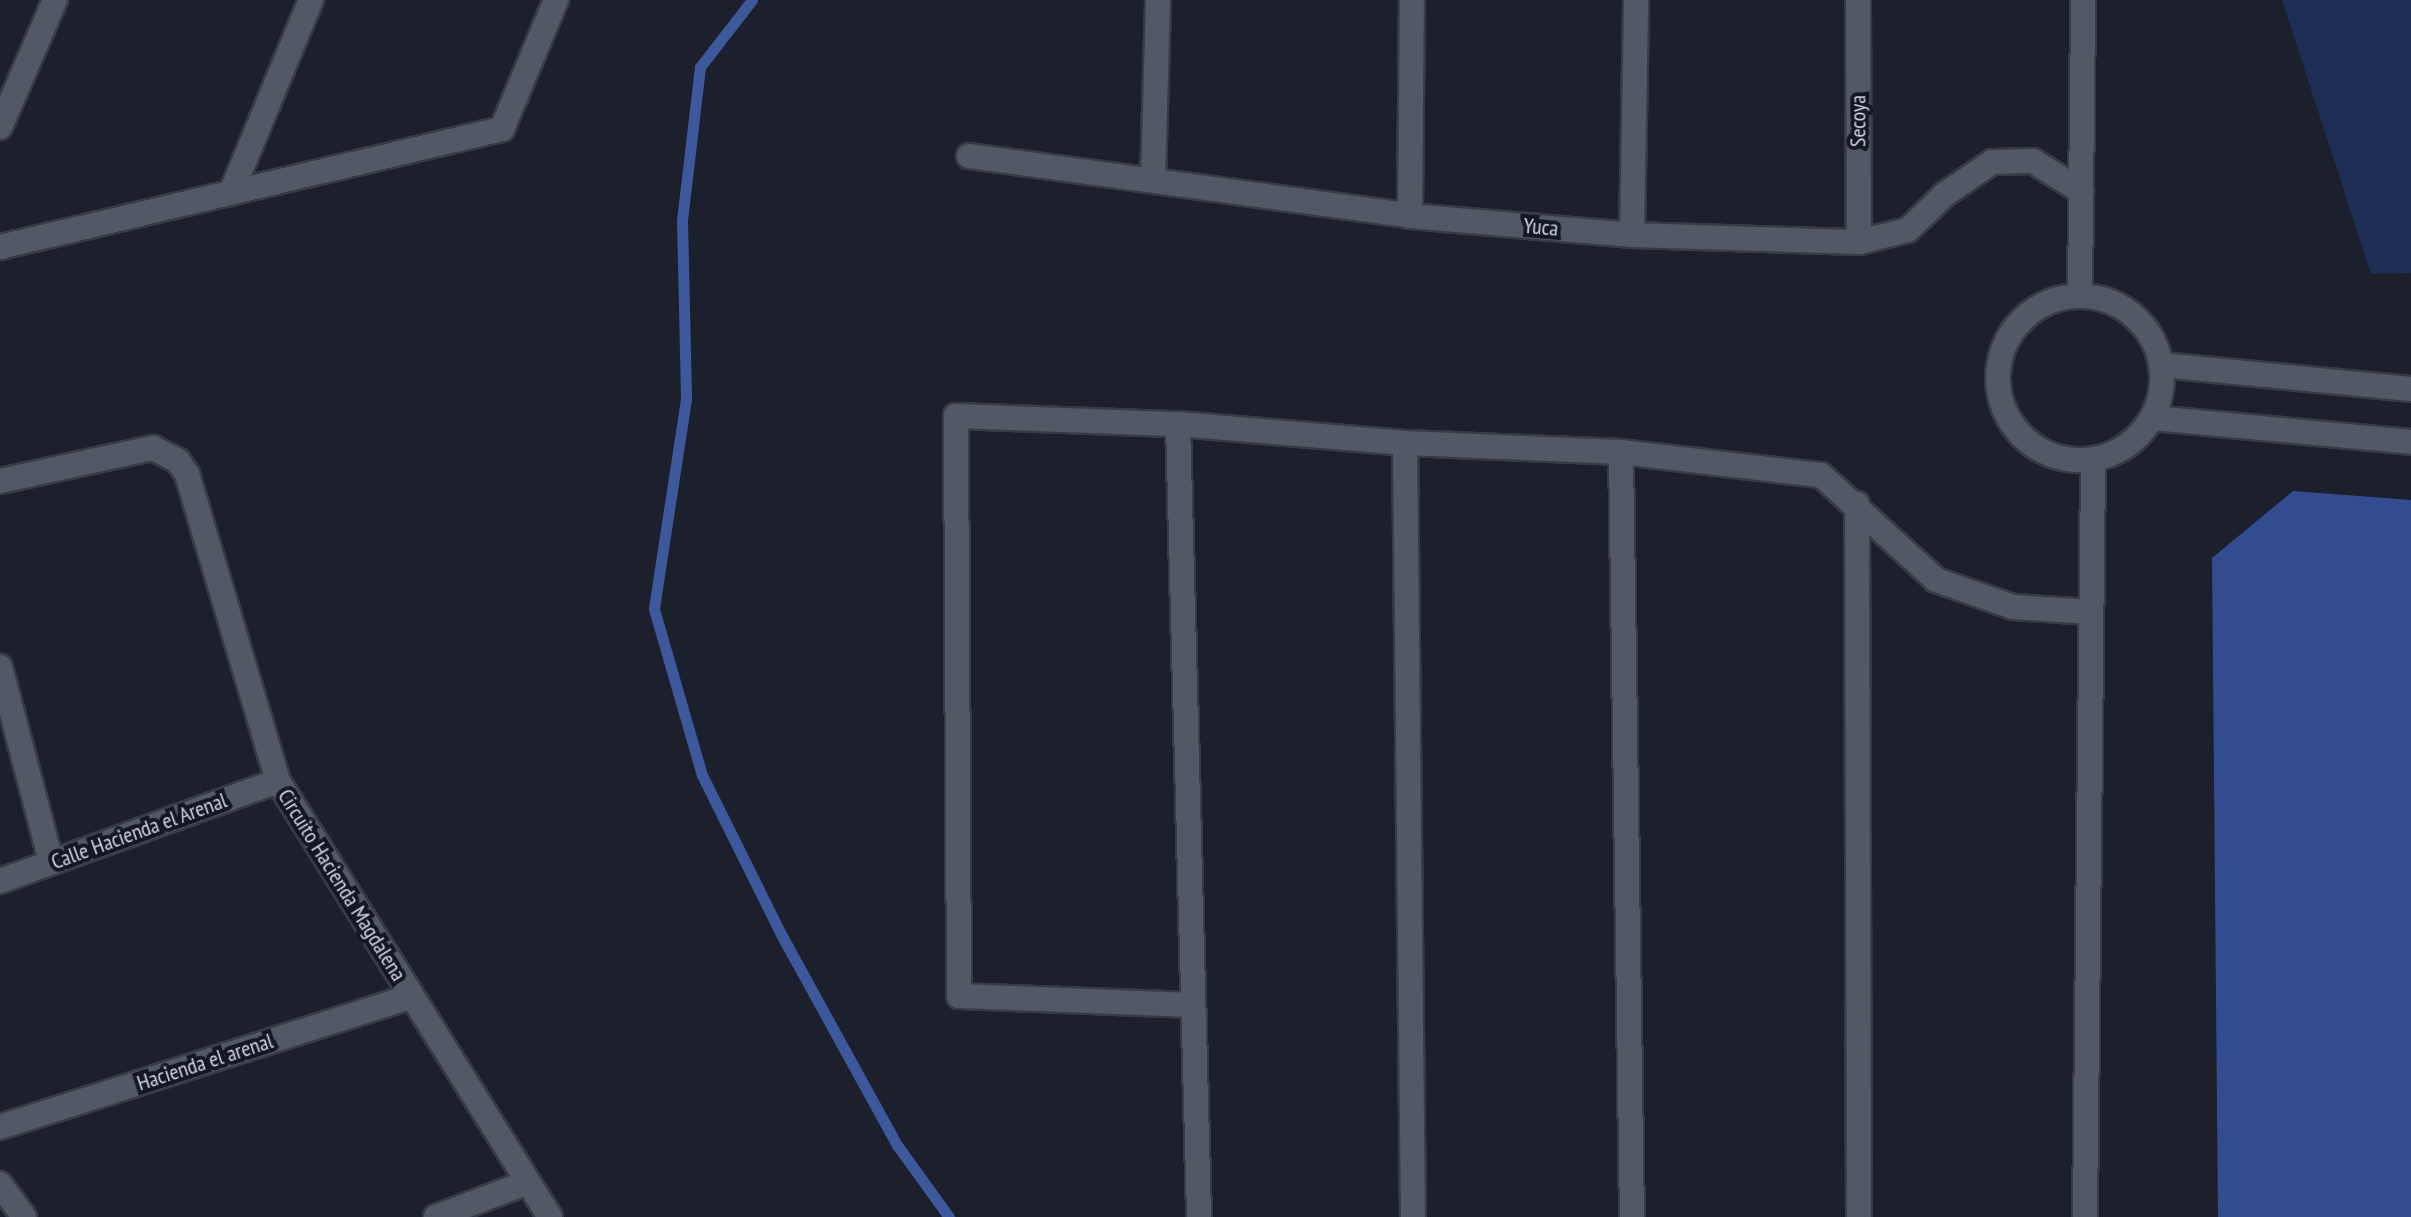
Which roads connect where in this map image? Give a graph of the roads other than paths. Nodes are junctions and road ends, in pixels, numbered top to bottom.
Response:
1 (55, 0) edge
2 (311, 0) edge
3 (556, 0) edge
4 (1158, 0) edge
5 (1412, 0) edge
6 (1636, 0) edge
7 (1858, 0) edge
8 (2083, 0) edge
9 (0, 127) edge
10 (969, 156) dead end
11 (1153, 180) junction
12 (2081, 191) junction
13 (231, 193) junction
14 (1410, 216) junction
15 (1632, 235) junction
16 (1859, 242) junction
17 (0, 247) edge
18 (2080, 296) junction
19 (2162, 365) junction
20 (2411, 389) edge
21 (2153, 418) junction
22 (1178, 424) junction
23 (2411, 442) edge
24 (1405, 443) junction
25 (1621, 452) junction
26 (2093, 460) junction
27 (0, 481) edge
28 (1857, 504) junction
29 (2091, 612) junction
30 (0, 667) edge
31 (278, 781) junction
32 (51, 862) junction
33 (0, 881) edge
34 (411, 997) junction
35 (1193, 1005) junction
36 (0, 1127) edge
37 (528, 1182) junction
38 (0, 1184) edge
39 (24, 1217) edge
40 (436, 1217) edge
41 (550, 1217) edge
42 (1199, 1217) edge
43 (1413, 1217) edge
44 (1632, 1217) edge
45 (1859, 1217) edge
46 (2085, 1217) edge

1 - 9 street
2 - 13 street
3 - 13 street
4 - 11 street
5 - 14 street
6 - 15 street
7 - 16 street, Secoya
8 - 12 street
10 - 11 street, Yuca
11 - 14 street, Yuca
12 - 16 street, Yuca
12 - 18 street
13 - 17 street
14 - 15 street, Yuca
15 - 16 street, Yuca
18 - 19 street
18 - 26 street
19 - 20 street
19 - 21 street
21 - 23 street
21 - 26 street
22 - 24 street
22 - 35 street
22 - 35 street
24 - 25 street
24 - 43 street
25 - 28 street
25 - 44 street
26 - 29 street
27 - 31 street, Circuito Hacienda Magdalena
28 - 29 street
28 - 45 street
29 - 46 street
30 - 32 street
31 - 32 street, Calle Hacienda el Arenal
31 - 34 street, Circuito Hacienda Magdalena
32 - 33 street, Calle Hacienda el Arenal
34 - 36 street, Hacienda el arenal
34 - 37 street, Circuito Hacienda Magdalena
35 - 42 street
37 - 40 street
37 - 41 street, Circuito Hacienda Magdalena
38 - 39 street

